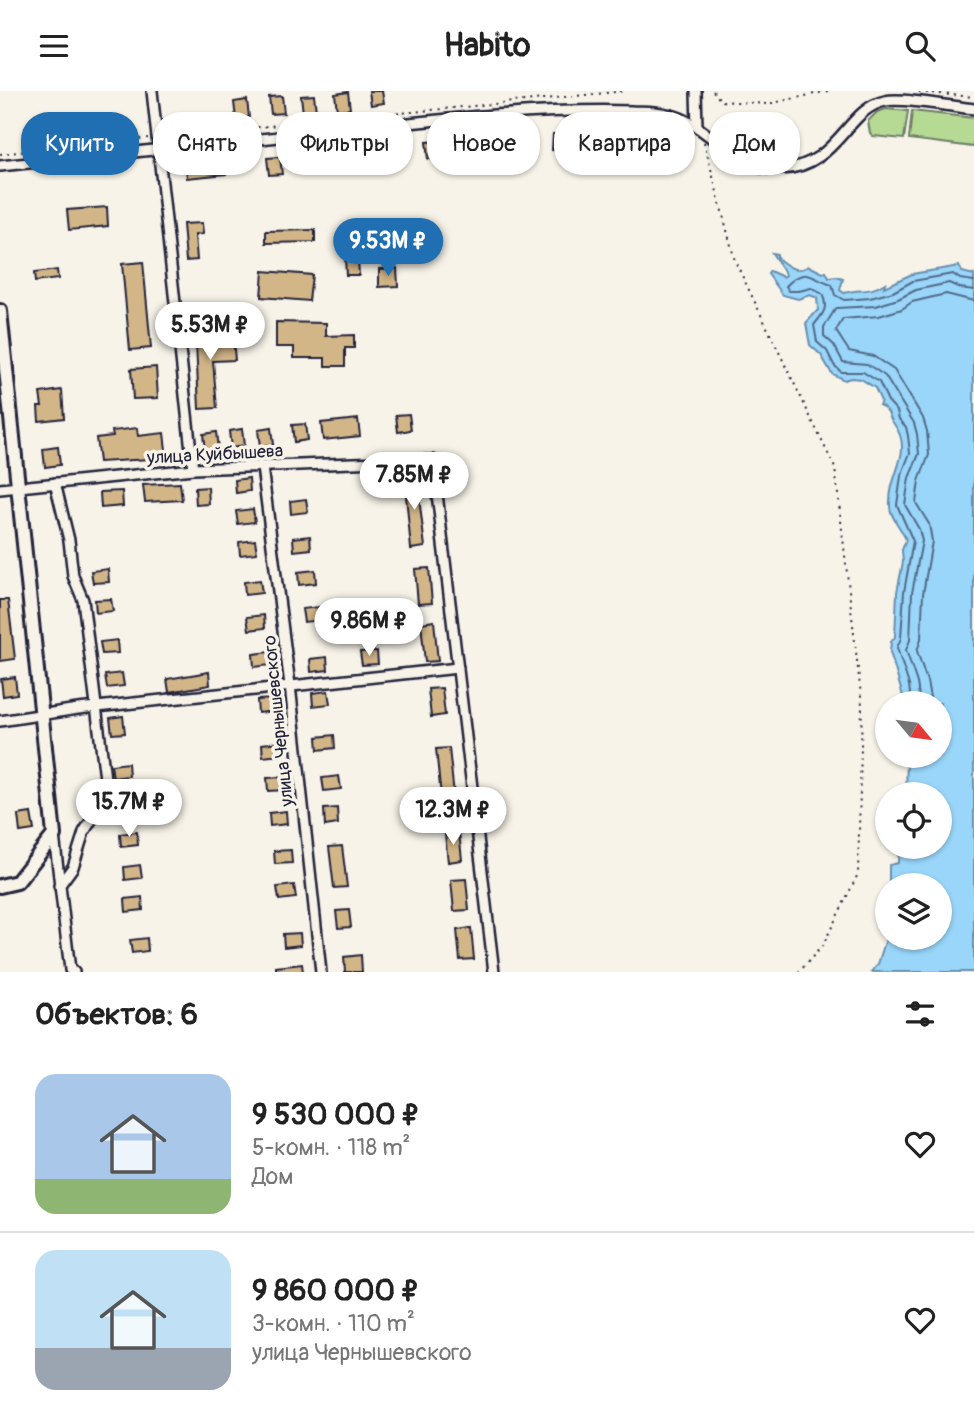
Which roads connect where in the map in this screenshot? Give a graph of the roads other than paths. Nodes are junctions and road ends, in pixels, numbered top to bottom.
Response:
1 (152, 91) edge
2 (696, 91) edge
3 (895, 96) edge
4 (974, 109) edge
5 (154, 112) edge
6 (699, 129) junction
7 (262, 140) edge
8 (153, 151) edge
9 (0, 166) edge
10 (161, 175) edge
11 (0, 311) edge
12 (262, 467) junction
13 (193, 470) junction
14 (55, 483) junction
15 (19, 487) junction
16 (0, 489) edge
17 (458, 668) junction
18 (290, 685) junction
19 (97, 707) junction
20 (41, 713) junction
21 (0, 721) edge
22 (54, 835) junction
23 (0, 886) edge
24 (59, 886) junction
25 (72, 971) edge
26 (321, 972) edge
27 (494, 972) edge

1 - 5 street
2 - 6 street
3 - 4 street
3 - 6 street
6 - 7 street
8 - 9 street
10 - 13 street
11 - 15 main road
12 - 13 street, улица Куйбышева
12 - 17 street, улица Куйбышева
12 - 18 street, улица Чернышевского
13 - 14 street, улица Куйбышева
14 - 15 street, улица Куйбышева
14 - 19 street
15 - 16 street, улица Куйбышева
15 - 20 main road
17 - 18 street
17 - 27 street
18 - 19 street
18 - 26 street, улица Чернышевского
19 - 20 street
19 - 24 street
20 - 21 street
20 - 22 main road
22 - 23 main road
22 - 24 street
24 - 25 street

